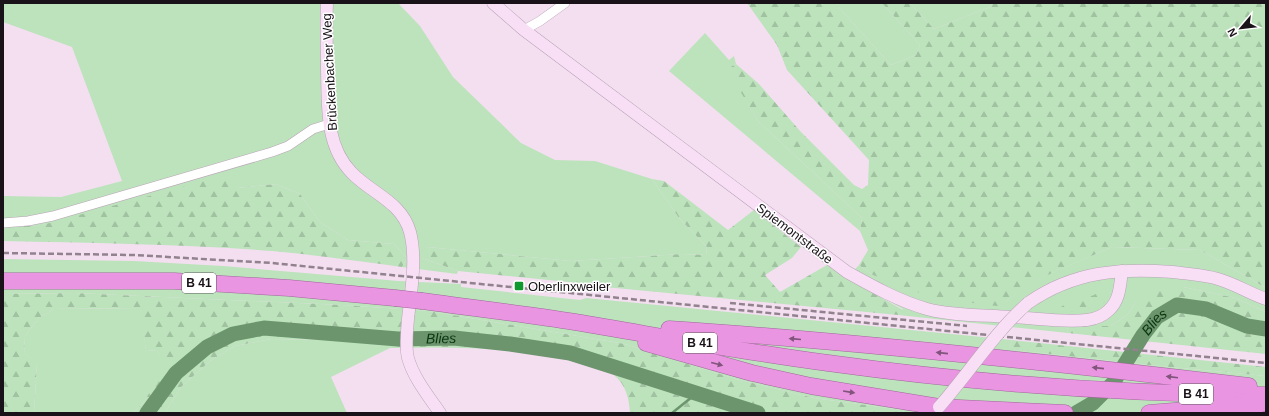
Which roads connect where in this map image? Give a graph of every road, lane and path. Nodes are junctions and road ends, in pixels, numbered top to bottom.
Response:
1 (327, 3) edge
2 (493, 3) edge
3 (565, 3) edge
4 (524, 30) junction
5 (329, 124) junction
6 (3, 222) edge
7 (1122, 271) junction
8 (3, 281) edge
9 (1266, 299) edge
10 (572, 322) junction
11 (981, 356) junction
12 (1266, 388) edge
13 (1266, 395) edge
14 (1266, 404) edge
15 (936, 410) edge
16 (440, 413) edge
17 (1065, 413) edge
18 (1149, 413) edge

1 - 5 street, Brückenbacher Weg
2 - 4 street, Spiemontstraße
3 - 4 street
4 - 7 street, Spiemontstraße
5 - 6 street
5 - 16 street, Brückenbacher Weg
7 - 9 street
7 - 11 street, bridge
8 - 10 highway, B 41, bridge
11 -> 10 highway
10 - 13 highway, B 41
10 -> 15 highway
12 -> 11 highway
11 - 15 street, bridge
14 - 18 highway
15 - 17 highway

